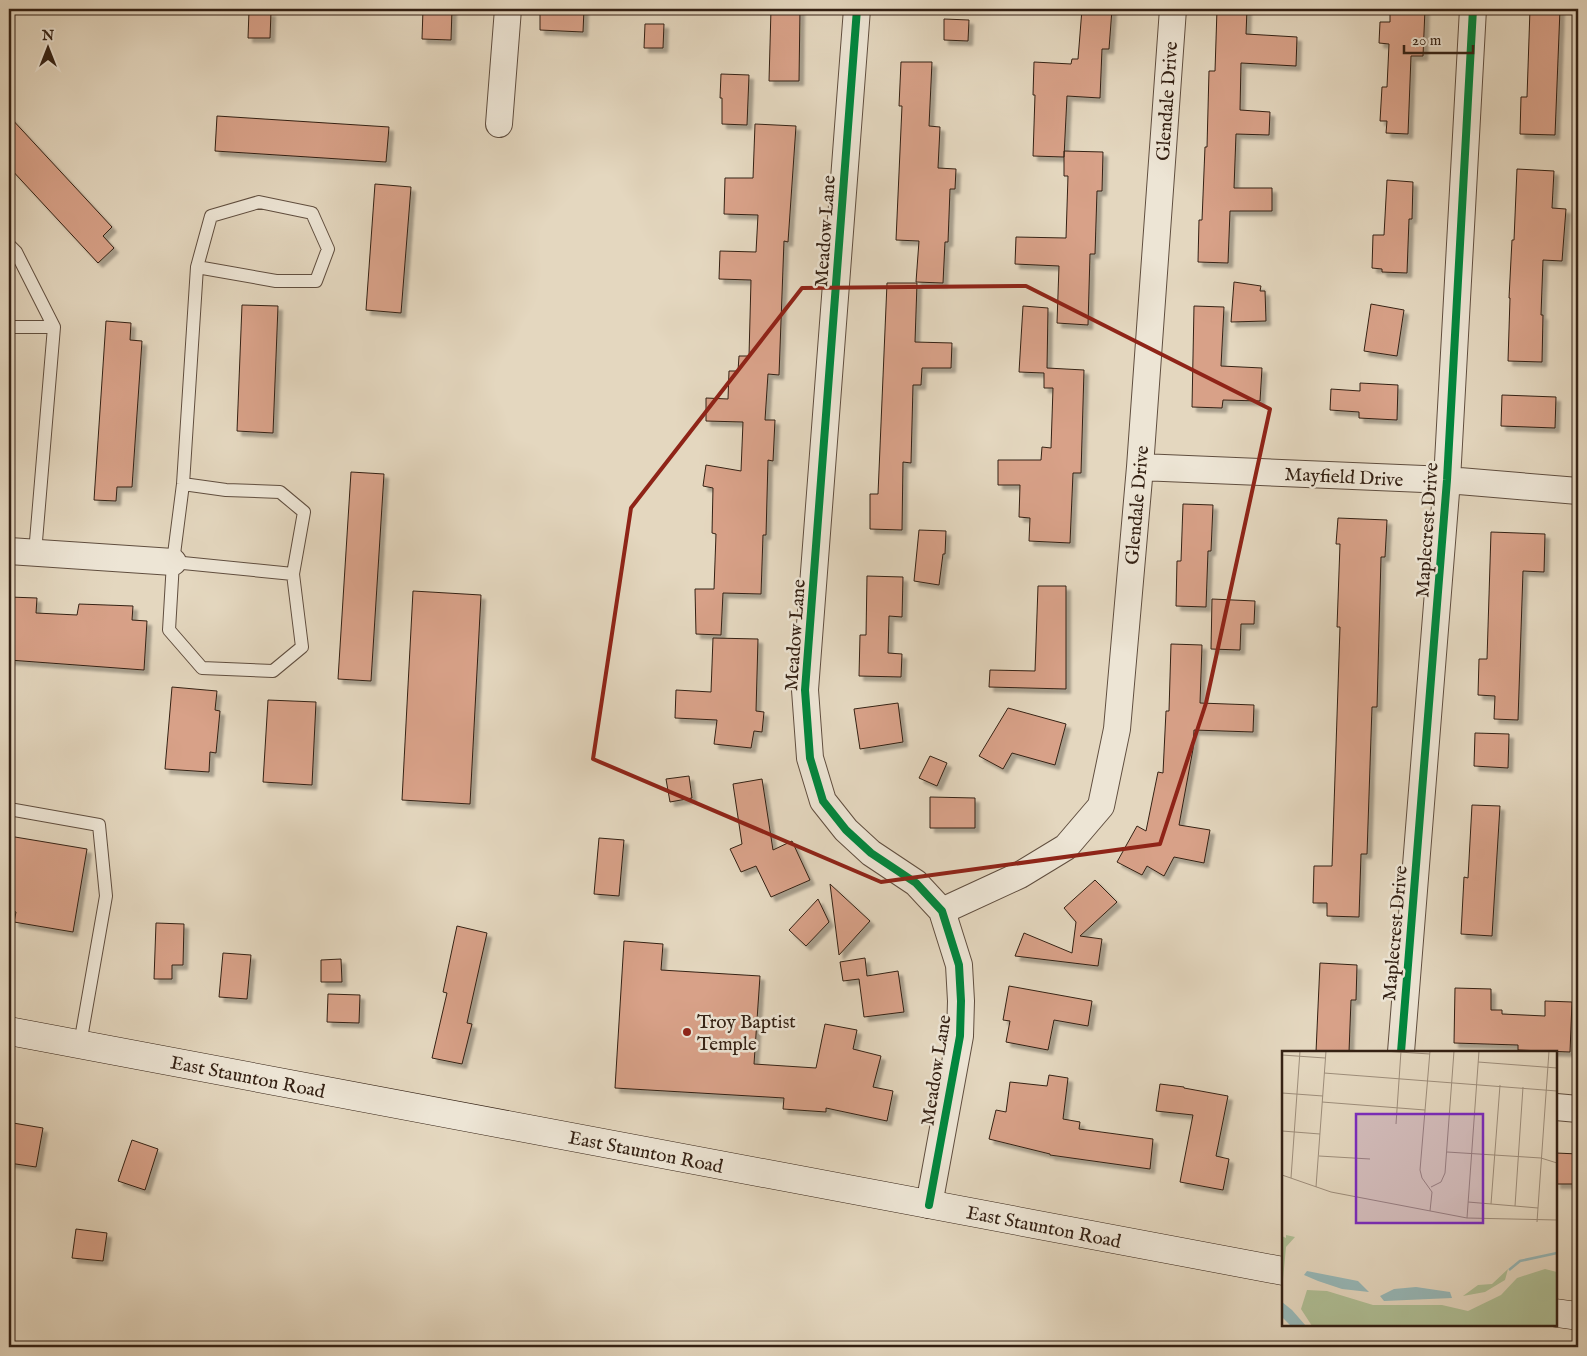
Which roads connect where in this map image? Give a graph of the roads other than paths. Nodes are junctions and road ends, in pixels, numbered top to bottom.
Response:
1 (508, 9) edge
2 (857, 9) edge
3 (1172, 9) edge
4 (1473, 9) edge
5 (499, 124) dead end
6 (9, 245) edge
7 (197, 267) junction
8 (9, 326) edge
9 (54, 327) junction
10 (1140, 467) junction
11 (1447, 480) junction
12 (183, 484) junction
13 (1578, 491) edge
14 (9, 551) edge
15 (35, 552) junction
16 (173, 562) junction
17 (293, 574) junction
18 (9, 809) edge
19 (942, 911) junction
20 (9, 1031) edge
21 (80, 1044) junction
22 (1401, 1051) edge
23 (1557, 1107) edge
24 (1578, 1109) edge
25 (929, 1205) junction
26 (1282, 1271) edge
27 (1557, 1313) edge
28 (1578, 1316) edge

1 - 5 street
2 - 19 street, Meadow Lane
3 - 10 street, Glendale Drive
4 - 11 street, Maplecrest Drive
6 - 9 lane
7 - 7 lane
7 - 12 lane
8 - 9 lane
9 - 15 lane
10 - 11 street, Mayfield Drive
10 - 19 street, Glendale Drive
11 - 13 street, Mayfield Drive
11 - 22 street, Maplecrest Drive
12 - 16 lane
12 - 17 lane
14 - 15 street
15 - 16 street
16 - 17 lane
16 - 17 lane
18 - 21 lane
19 - 25 street, Meadow Lane
20 - 21 main road, East Staunton Road
21 - 25 main road, East Staunton Road
23 - 24 street
25 - 26 main road, East Staunton Road
27 - 28 main road

